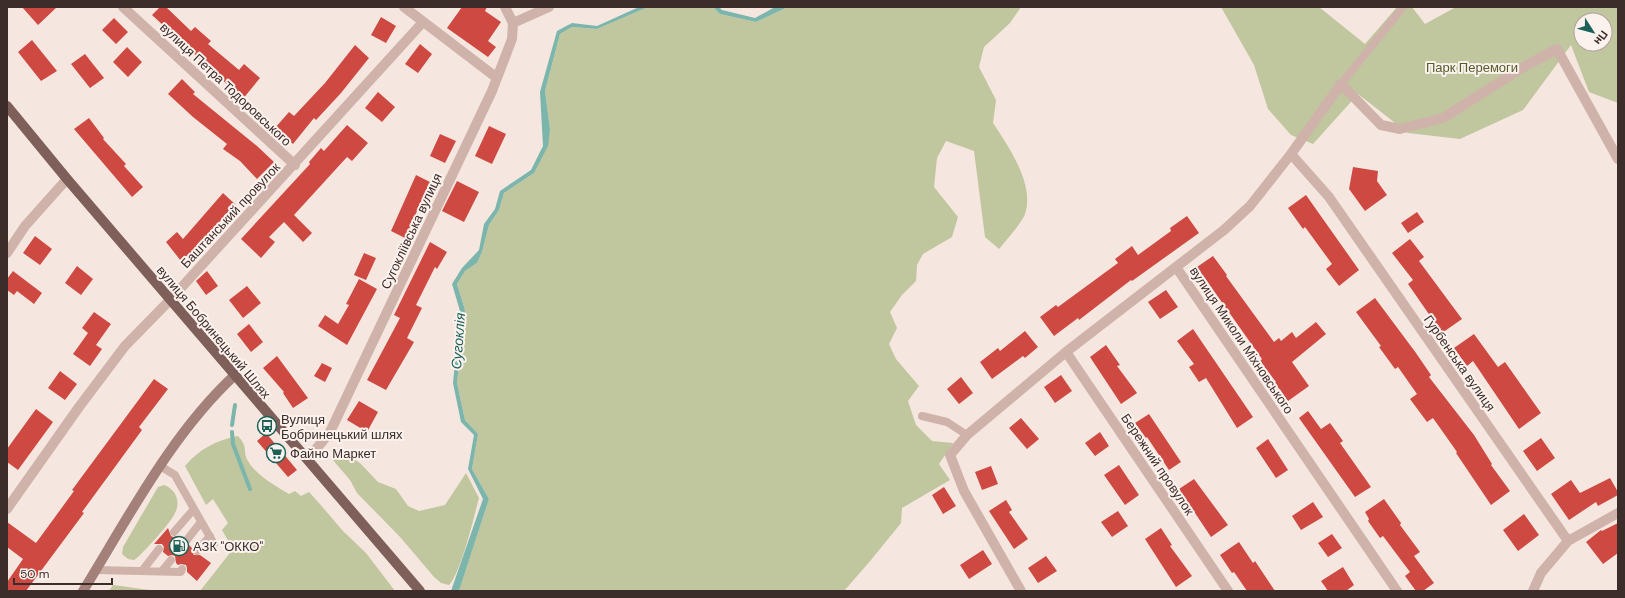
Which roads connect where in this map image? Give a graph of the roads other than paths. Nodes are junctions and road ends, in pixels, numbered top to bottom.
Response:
1 (123, 7) edge
2 (404, 7) edge
3 (505, 7) edge
4 (549, 7) edge
5 (1403, 7) edge
6 (423, 22) junction
7 (513, 23) junction
8 (497, 78) junction
9 (1341, 84) junction
10 (7, 106) edge
11 (1291, 154) junction
12 (1618, 159) edge
13 (294, 165) junction
14 (67, 179) junction
15 (7, 253) edge
16 (1176, 267) junction
17 (170, 300) junction
18 (1066, 352) junction
19 (235, 375) junction
20 (922, 416) dead end
21 (967, 435) junction
22 (308, 459) junction
23 (160, 466) junction
24 (7, 509) edge
25 (194, 509) junction
26 (1618, 513) edge
27 (201, 522) junction
28 (174, 532) dead end
29 (186, 541) dead end
30 (1568, 541) junction
31 (159, 549) dead end
32 (197, 551) dead end
33 (171, 560) dead end
34 (96, 570) junction
35 (182, 570) dead end
36 (142, 571) junction
37 (162, 571) junction
38 (418, 589) edge
39 (83, 591) edge
40 (1021, 591) edge
41 (1228, 591) edge
42 (1397, 591) edge
43 (1533, 591) edge

1 - 13 street, вулиця Петра Тодоровського
2 - 6 street
3 - 7 street
4 - 7 street
5 - 9 lane
6 - 8 street
6 - 13 street, Баштанський провулок
7 - 8 street, Сугокліївська вулиця
8 - 22 street, Сугокліївська вулиця
9 - 11 street
9 - 12 street
10 - 14 main road, вулиця Бобринецький Шлях
11 - 16 street
11 - 30 street, Гурбенська вулиця
13 - 17 street, Баштанський провулок
14 - 15 street
14 - 17 main road, вулиця Бобринецький Шлях
16 - 18 street, вулиця Миколи Міхновського
16 - 42 street, вулиця Миколи Міхновського
17 - 19 main road, вулиця Бобринецький Шлях
17 - 24 street, Баштанський провулок
18 - 21 street, вулиця Миколи Міхновського
18 - 41 street, Бережний провулок
19 - 22 main road, вулиця Бобринецький Шлях
19 - 23 street
20 - 21 lane
21 - 40 street, вулиця Миколи Міхновського
22 - 38 main road, вулиця Бобринецький Шлях
23 - 25 lane
23 - 34 street
25 - 27 lane
25 - 28 lane
26 - 30 street
27 - 29 lane
27 - 32 lane
30 - 43 street
31 - 36 lane
33 - 37 lane
34 - 36 lane
34 - 39 street
35 - 37 lane
36 - 37 lane

